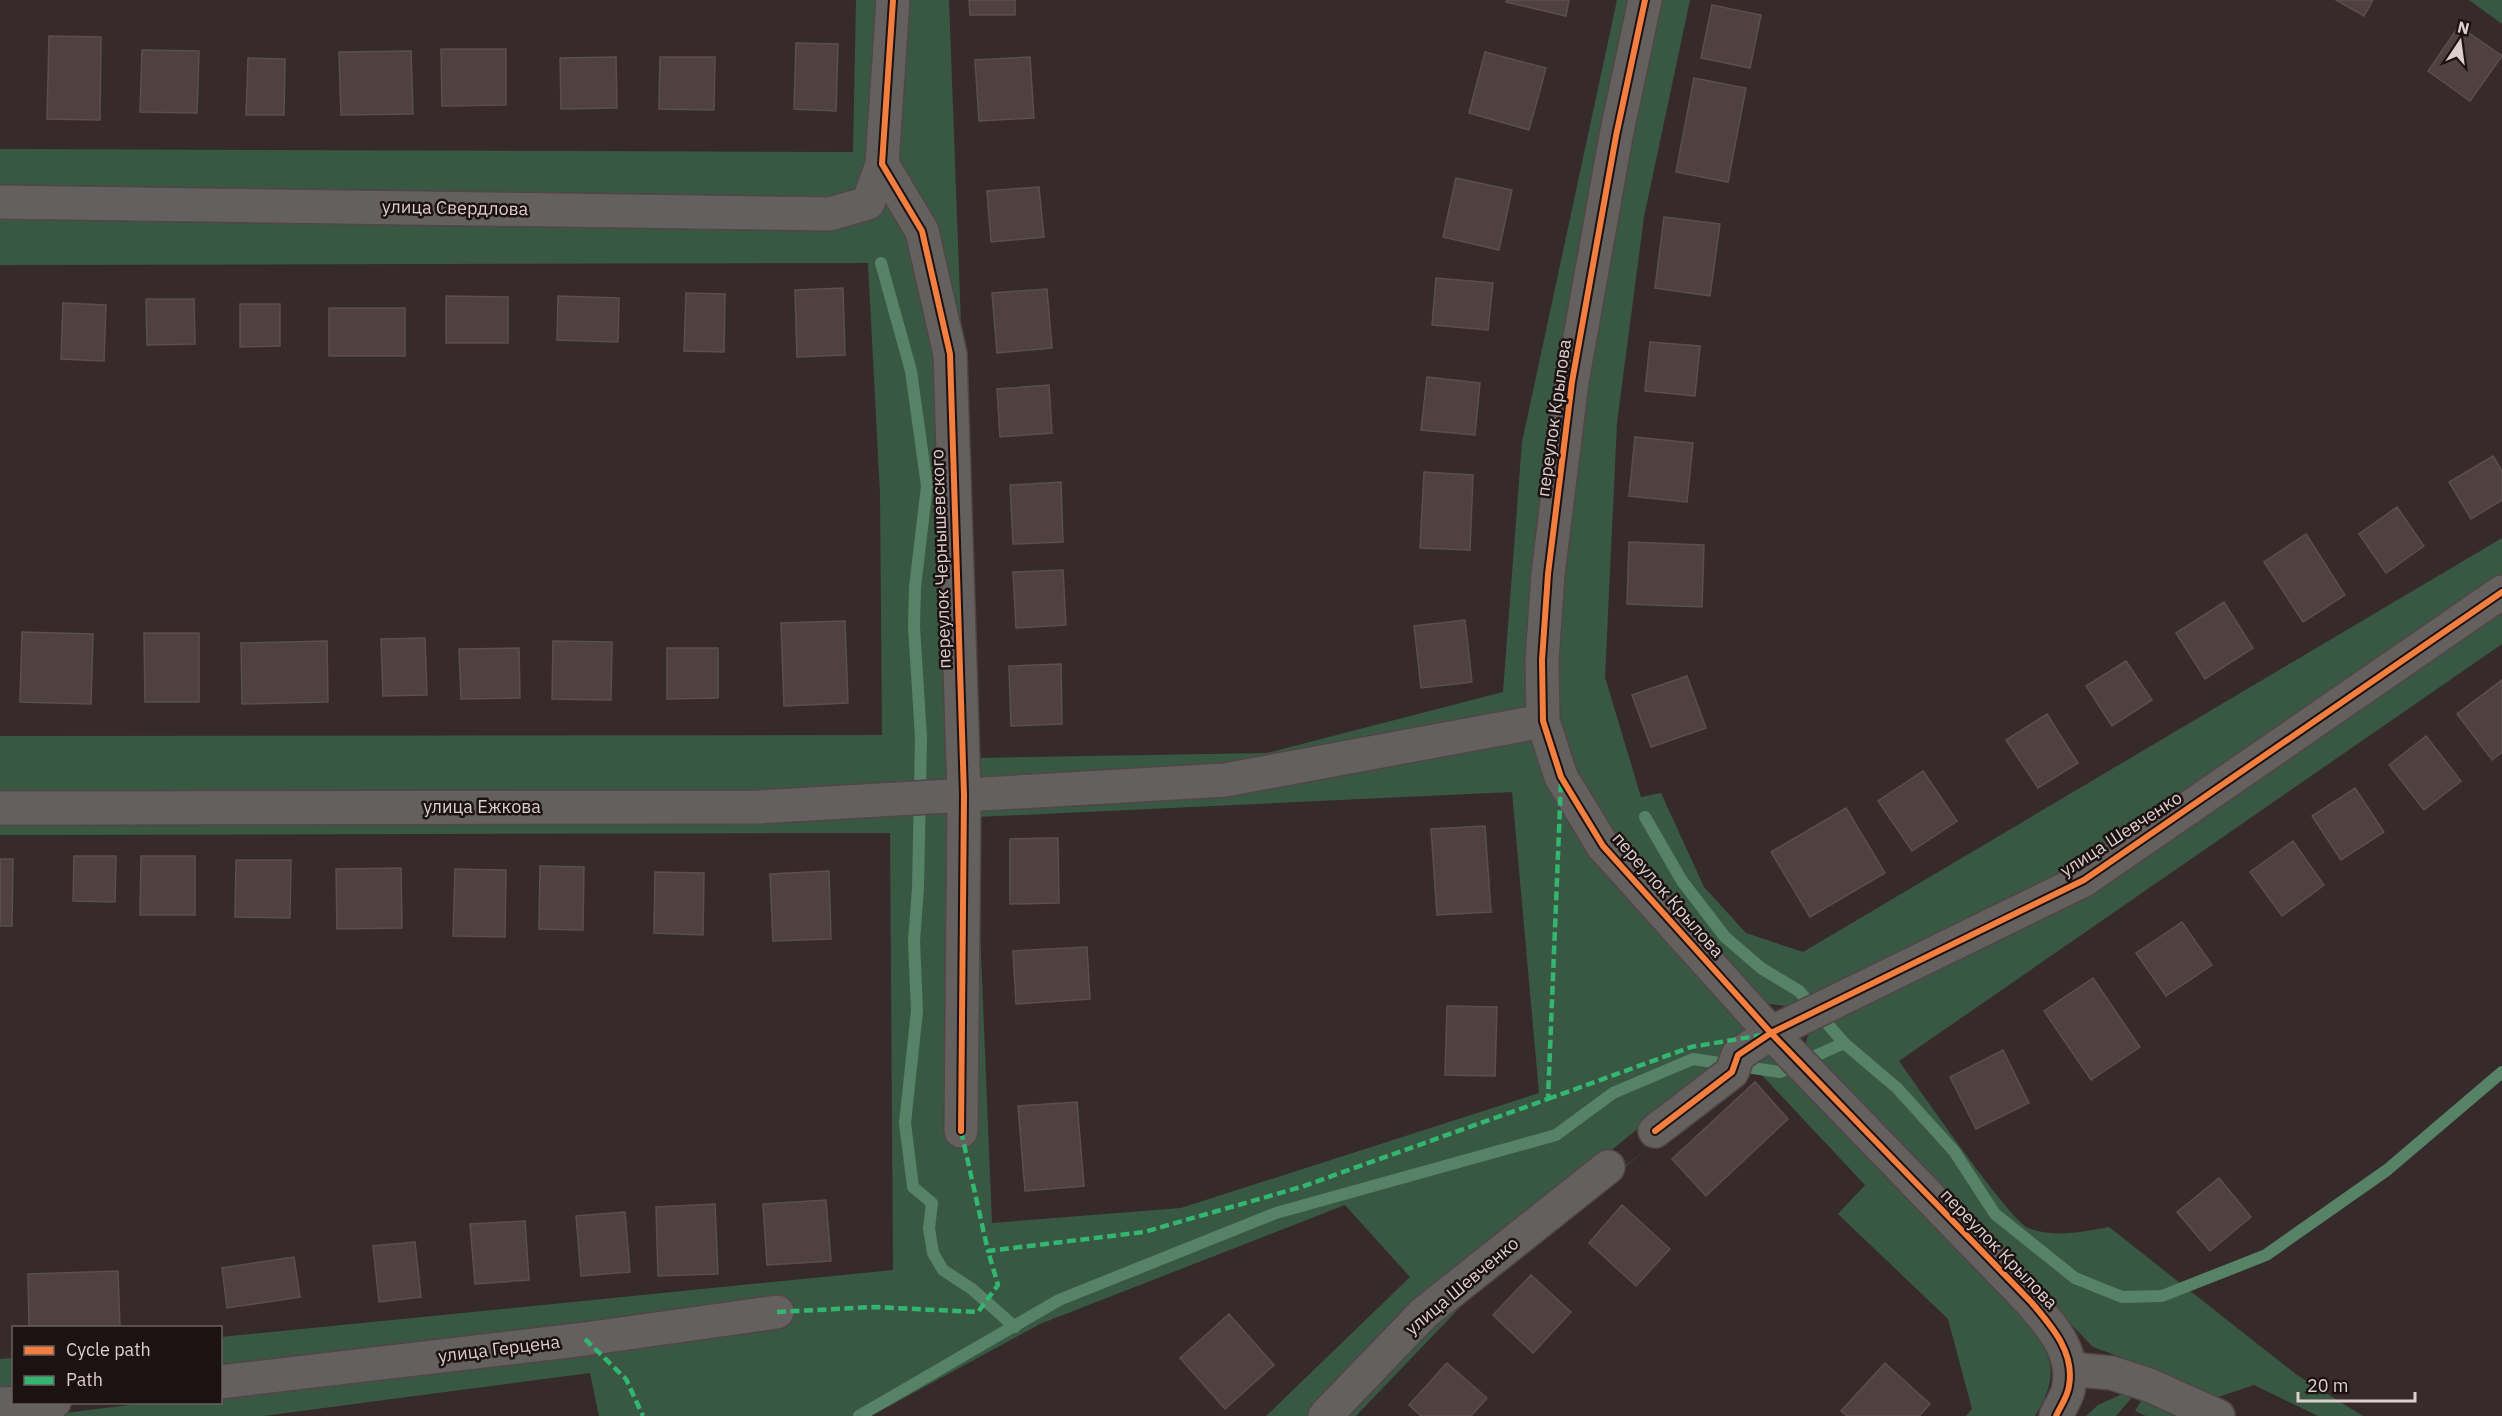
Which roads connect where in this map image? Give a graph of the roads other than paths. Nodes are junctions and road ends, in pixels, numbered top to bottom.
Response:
1 (892, 0) edge
2 (1645, 0) edge
3 (882, 164) junction
4 (0, 202) edge
5 (2502, 592) edge
6 (1543, 721) junction
7 (964, 795) junction
8 (0, 808) edge
9 (1779, 1041) junction
10 (962, 1131) dead end
11 (1655, 1131) dead end
12 (1608, 1167) dead end
13 (777, 1312) dead end
14 (2070, 1369) junction
15 (222, 1383) edge
16 (1325, 1416) edge
17 (2056, 1416) edge
18 (2218, 1416) edge

1 - 3 street
2 - 6 street, переулок Крылова
3 - 4 street, улица Свердлова
3 - 7 street, переулок Чернышевского
5 - 9 street, улица Шевченко
6 - 7 street, улица Ежкова
6 - 9 street, переулок Крылова
7 - 8 street, улица Ежкова
7 - 10 street, переулок Чернышевского
9 - 11 street, улица Шевченко
9 - 14 street, переулок Крылова
12 - 16 street, улица Шевченко
13 - 15 street, улица Герцена
14 - 17 street
14 - 18 street

